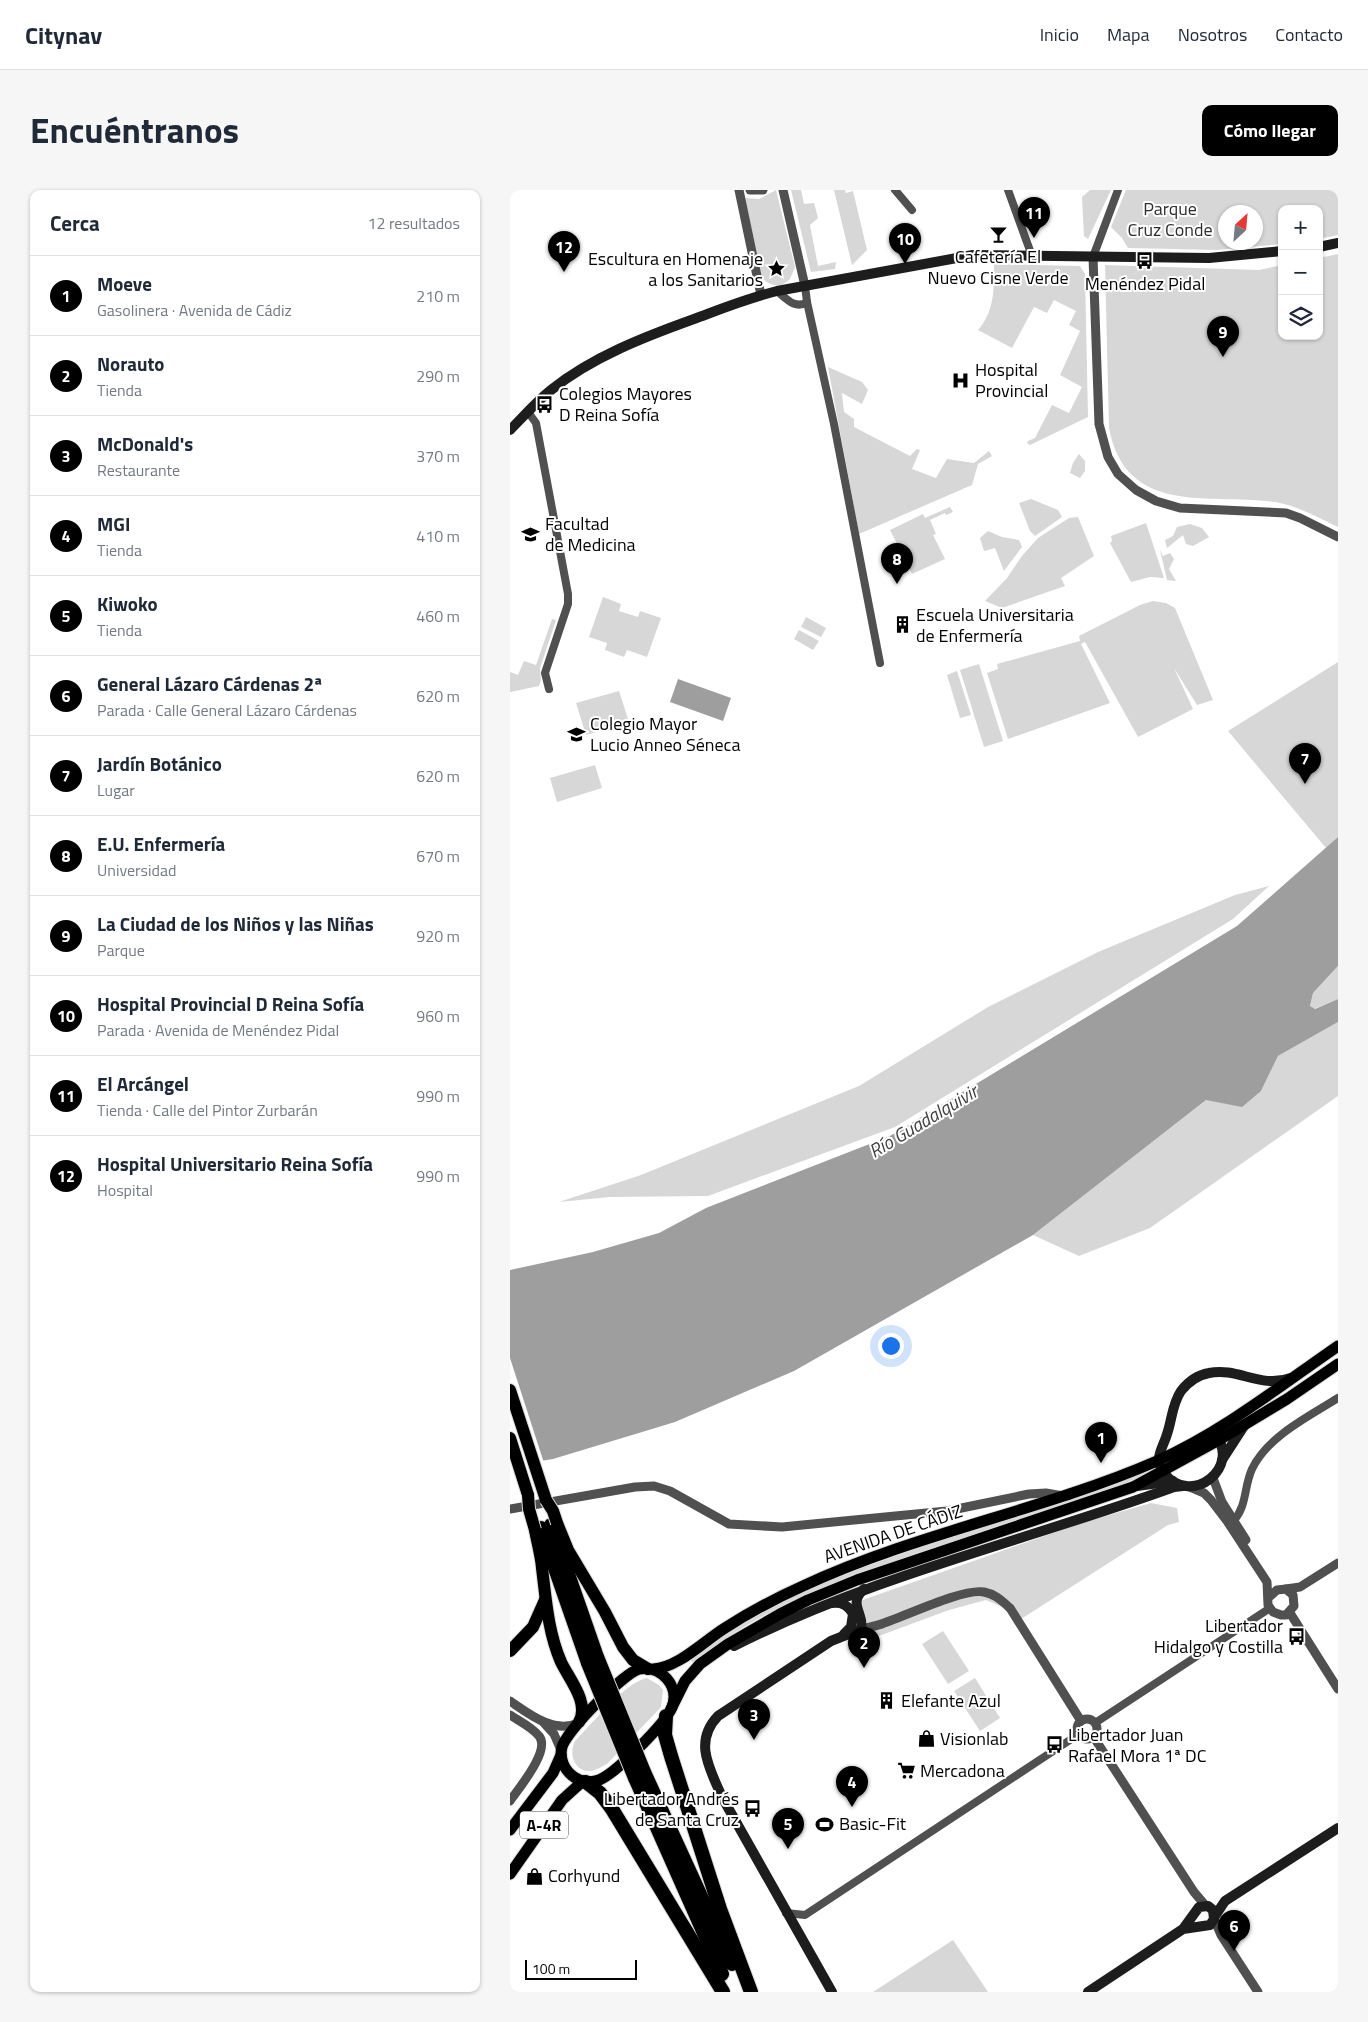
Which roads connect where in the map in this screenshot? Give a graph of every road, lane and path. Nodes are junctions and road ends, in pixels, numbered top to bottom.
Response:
1 (739, 190) edge
2 (750, 190) edge
3 (763, 190) edge
4 (783, 190) edge
5 (895, 190) edge
6 (1008, 190) edge
7 (1118, 190) edge
8 (912, 210) dead end
9 (1338, 243) edge
10 (1323, 246) edge
11 (1278, 251) edge
12 (1032, 256) junction
13 (1093, 257) junction
14 (805, 286) junction
15 (777, 291) junction
16 (761, 295) junction
17 (807, 302) junction
18 (528, 412) junction
19 (510, 430) edge
20 (1338, 537) edge
21 (880, 663) dead end
22 (549, 689) dead end
23 (1338, 1346) edge
24 (1338, 1364) edge
25 (1294, 1377) junction
26 (510, 1390) edge
27 (1338, 1398) edge
28 (1247, 1423) junction
29 (1214, 1436) junction
30 (510, 1438) edge
31 (1158, 1460) junction
32 (1222, 1461) junction
33 (1163, 1471) junction
34 (1213, 1478) junction
35 (1173, 1481) junction
36 (1187, 1486) junction
37 (1133, 1487) junction
38 (1063, 1496) junction
39 (510, 1509) edge
40 (1034, 1520) junction
41 (1234, 1520) junction
42 (546, 1526) junction
43 (994, 1546) junction
44 (1338, 1563) edge
45 (1300, 1587) junction
46 (864, 1589) junction
47 (1283, 1589) junction
48 (1269, 1597) junction
49 (1294, 1599) junction
50 (545, 1600) junction
51 (826, 1604) junction
52 (1270, 1608) junction
53 (1290, 1613) junction
54 (857, 1618) junction
55 (889, 1622) junction
56 (861, 1629) junction
57 (842, 1635) junction
58 (510, 1650) edge
59 (700, 1664) junction
60 (651, 1669) junction
61 (1338, 1689) edge
62 (510, 1701) edge
63 (669, 1713) junction
64 (510, 1715) edge
65 (538, 1718) junction
66 (1081, 1721) junction
67 (579, 1722) junction
68 (1095, 1723) junction
69 (1079, 1734) junction
70 (1092, 1736) junction
71 (561, 1752) junction
72 (639, 1775) junction
73 (585, 1781) junction
74 (510, 1801) edge
75 (1338, 1828) edge
76 (510, 1830) edge
77 (510, 1874) edge
78 (1223, 1904) junction
79 (1201, 1909) junction
80 (786, 1913) junction
81 (1209, 1922) junction
82 (1183, 1929) junction
83 (723, 1992) edge
84 (730, 1992) edge
85 (746, 1992) edge
86 (751, 1992) edge
87 (832, 1992) edge
88 (1088, 1992) edge
89 (1258, 1992) edge

1 - 16 street
2 - 3 street
4 - 14 street
5 - 8 street
6 - 12 street
7 - 13 street
9 - 10 main road
11 - 13 main road
12 - 13 main road
12 - 14 main road
13 - 20 street
14 - 15 main road
14 - 17 street
15 - 16 main road
15 - 17 street
16 - 18 main road
17 - 21 street
18 - 19 main road
18 - 22 street
23 - 25 main road, AVENIDA DE CÁDIZ
24 - 28 main road, AVENIDA DE CÁDIZ
25 - 29 main road, AVENIDA DE CÁDIZ
25 - 31 main road, AVENIDA DE CÁDIZ
26 - 42 highway
27 - 41 street
28 - 29 main road, AVENIDA DE CÁDIZ
28 - 32 main road
29 - 31 main road, AVENIDA DE CÁDIZ
29 - 32 main road
29 - 33 main road, AVENIDA DE CÁDIZ
30 - 42 highway, bridge
31 - 33 main road
31 - 38 main road, AVENIDA DE CÁDIZ
32 - 34 main road
33 - 35 main road
33 - 37 main road, AVENIDA DE CÁDIZ
34 - 36 main road, AVENIDA DE CÁDIZ
34 - 41 street
35 - 36 main road
35 - 37 main road, AVENIDA DE CÁDIZ
36 - 43 main road, AVENIDA DE CÁDIZ
36 - 48 street
37 - 40 main road, AVENIDA DE CÁDIZ
38 - 39 street
38 - 60 main road, AVENIDA DE CÁDIZ
40 - 43 main road, AVENIDA DE CÁDIZ
40 - 59 main road, AVENIDA DE CÁDIZ
41 - 47 street
42 - 50 highway
42 - 60 highway
42 - 72 highway, bridge
43 - 46 main road, AVENIDA DE CÁDIZ
44 - 45 street
45 - 47 street
45 - 49 street
46 - 51 main road, AVENIDA DE CÁDIZ
46 - 54 main road
47 - 48 street
47 - 49 street
48 - 52 street
49 - 53 street
50 - 58 highway
50 - 67 highway
51 - 54 main road
51 - 59 main road, AVENIDA DE CÁDIZ
52 - 53 street
52 - 68 street
53 - 61 street
54 - 55 street
54 - 56 main road
54 - 57 main road
55 - 56 street
55 - 66 street
56 - 57 main road
57 - 80 main road
59 - 63 main road, AVENIDA DE CÁDIZ
60 - 63 main road
60 - 67 main road, AVENIDA DE CÁDIZ
62 - 65 street
63 - 73 main road, AVENIDA DE CÁDIZ
63 - 86 highway
64 - 74 street
65 - 67 street
65 - 71 street
66 - 68 street
66 - 69 street
67 - 71 main road, AVENIDA DE CÁDIZ
68 - 70 street
69 - 70 street
69 - 80 street
70 - 79 street
71 - 73 main road
71 - 76 main road, A-4R
72 - 84 highway
72 - 85 highway
73 - 77 main road, A-4R
73 - 83 highway
75 - 78 main road
78 - 79 main road
78 - 81 main road
79 - 81 main road
79 - 81 main road
79 - 82 main road
80 - 87 main road
81 - 82 main road
81 - 89 street
82 - 88 main road

